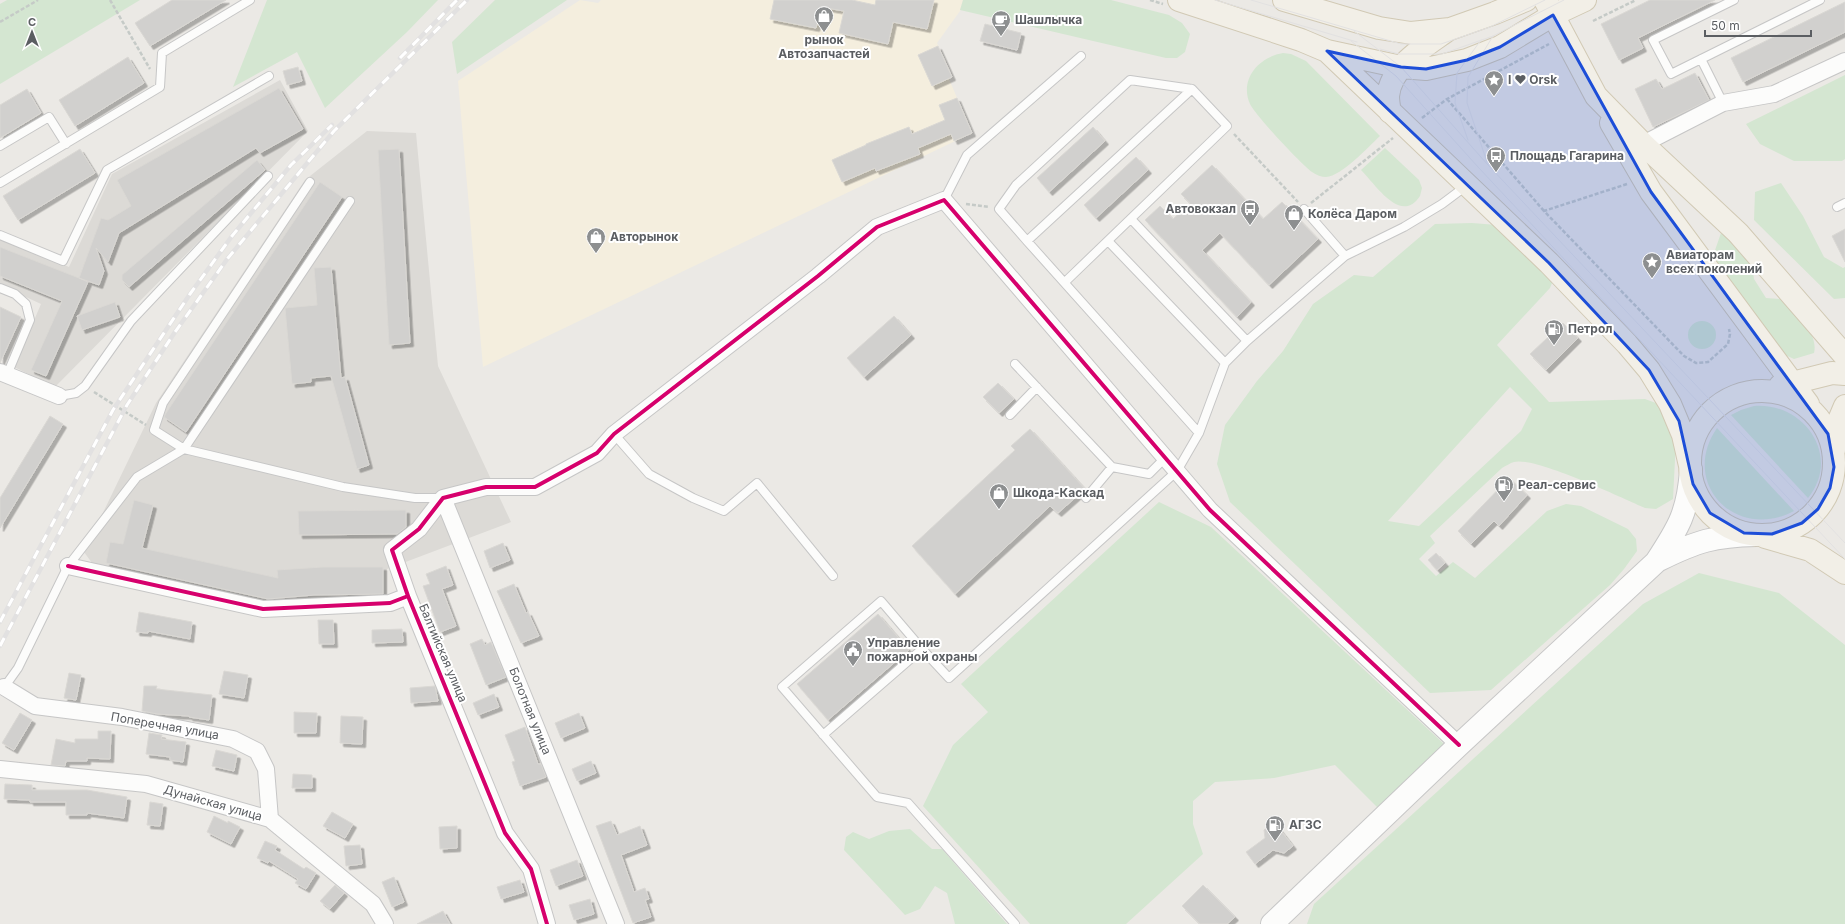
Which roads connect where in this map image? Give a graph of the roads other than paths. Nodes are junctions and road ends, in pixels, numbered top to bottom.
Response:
1 (250, 0) edge
2 (1284, 0) edge
3 (1526, 0) edge
4 (1585, 0) edge
5 (1734, 0) edge
6 (1820, 0) edge
7 (1174, 3) edge
8 (1549, 8) edge
9 (1450, 29) junction
10 (1327, 50) junction
11 (1081, 56) dead end
12 (1701, 59) junction
13 (1845, 60) edge
14 (1401, 67) junction
15 (269, 76) dead end
16 (1192, 89) junction
17 (1596, 96) junction
18 (1723, 103) junction
19 (1390, 112) junction
20 (66, 144) junction
21 (1643, 144) junction
22 (0, 146) edge
23 (268, 176) dead end
24 (310, 182) dead end
25 (0, 183) edge
26 (1467, 185) junction
27 (944, 200) junction
28 (350, 201) dead end
29 (1845, 203) edge
30 (1837, 207) dead end
31 (1304, 209) road end
32 (1131, 220) junction
33 (0, 235) edge
34 (1027, 241) junction
35 (1108, 241) junction
36 (1345, 256) junction
37 (1065, 282) junction
38 (0, 288) edge
39 (1247, 341) junction
40 (1845, 356) edge
41 (1225, 363) junction
42 (1015, 364) dead end
43 (3, 373) edge
44 (1845, 374) edge
45 (1792, 382) junction
46 (1037, 387) junction
47 (1762, 392) junction
48 (59, 396) joint
49 (1845, 406) edge
50 (1010, 415) dead end
51 (1818, 418) junction
52 (1199, 433) junction
53 (614, 434) junction
54 (184, 449) junction
55 (1834, 452) junction
56 (1166, 458) junction
57 (1112, 467) junction
58 (1691, 470) junction
59 (1177, 471) junction
60 (443, 498) junction
61 (1086, 498) dead end
62 (1756, 535) junction
63 (1656, 562) junction
64 (68, 566) junction
65 (1845, 573) edge
66 (833, 576) dead end
67 (408, 596) junction
68 (922, 649) junction
69 (2, 690) edge
70 (823, 734) junction
71 (1459, 745) junction
72 (0, 769) edge
73 (270, 819) junction
74 (385, 924) edge
75 (547, 924) edge
76 (616, 924) edge
77 (1015, 924) edge
78 (1272, 924) edge

1 - 20 lane
2 - 9 main road
3 - 9 main road
4 - 8 main road
5 - 12 lane
6 - 12 lane
7 - 10 main road
8 - 14 main road
8 - 17 main road
9 - 14 main road
10 - 14 main road
10 - 19 main road
11 - 27 lane
12 - 18 lane
13 - 18 street
14 - 19 main road
15 - 33 lane
16 - 32 lane
16 - 34 lane
16 - 34 lane
17 - 21 main road
17 - 45 main road
18 - 21 street
19 - 26 main road
20 - 22 lane
20 - 25 lane
21 - 40 main road
23 - 48 lane
24 - 54 lane
26 - 36 lane
26 - 58 main road
27 - 53 street
27 - 56 street
28 - 54 lane
29 - 30 lane
31 - 36 lane
32 - 35 lane
32 - 39 lane
34 - 37 lane
35 - 37 lane
35 - 41 lane
36 - 39 lane
37 - 52 lane
38 - 43 lane
39 - 41 lane
41 - 52 lane
42 - 46 lane
43 - 48 street
44 - 45 main road
45 - 47 main road
45 - 51 main road
46 - 50 lane
46 - 57 lane
47 - 51 main road
47 - 58 main road
49 - 55 main road
51 - 55 main road
52 - 59 lane
53 - 60 street
53 - 66 lane
54 - 60 lane
54 - 64 lane
55 - 62 main road
56 - 57 lane
56 - 59 street
57 - 61 lane
58 - 62 main road
58 - 63 main road
59 - 68 lane
59 - 71 street
60 - 67 street
60 - 76 street, Болотная улица
62 - 63 main road
62 - 65 main road
63 - 71 main road
64 - 67 street, Балтийская улица
64 - 69 lane
67 - 75 street, Балтийская улица
68 - 70 lane
68 - 70 lane
69 - 73 street, Поперечная улица
70 - 77 lane
71 - 78 main road
72 - 73 street, Дунайская улица
73 - 74 street, Дунайская улица

